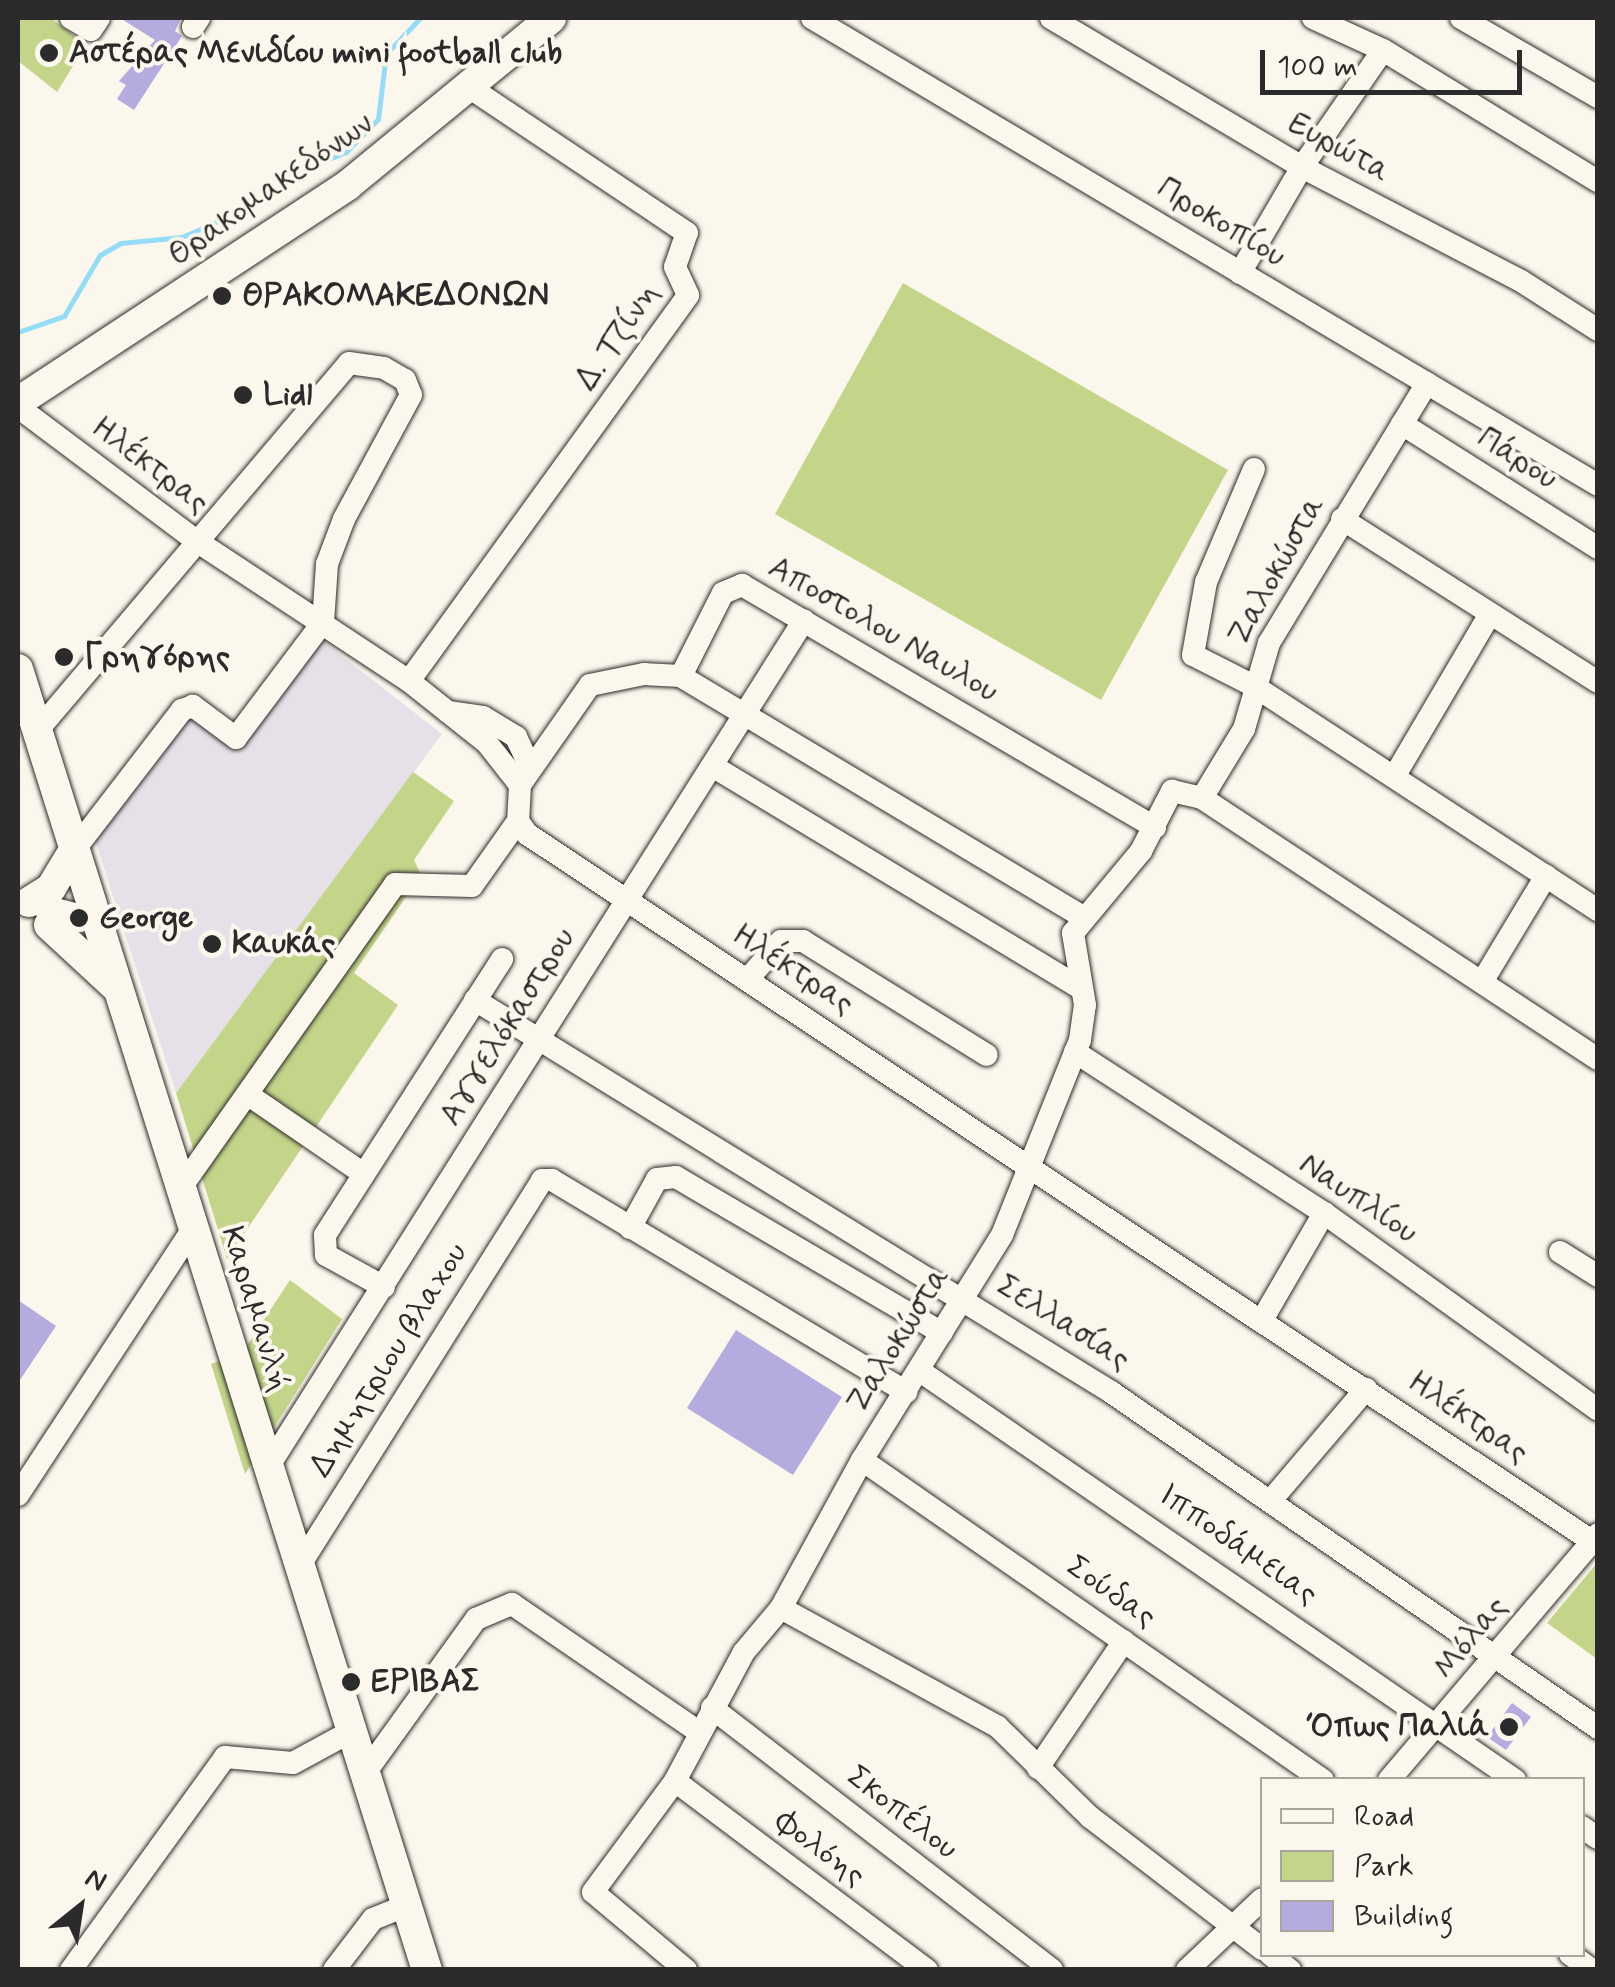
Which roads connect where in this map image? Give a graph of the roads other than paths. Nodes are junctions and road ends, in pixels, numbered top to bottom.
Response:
1 (71, 18) edge
2 (99, 18) edge
3 (551, 18) edge
4 (812, 18) edge
5 (1051, 18) edge
6 (1314, 18) edge
7 (1461, 18) edge
8 (1383, 50) junction
9 (469, 87) junction
10 (1598, 97) edge
11 (1302, 167) junction
12 (1598, 180) edge
13 (1240, 273) junction
14 (1598, 330) edge
15 (1427, 383) junction
16 (18, 404) edge
17 (1402, 424) junction
18 (1254, 469) dead end
19 (1598, 485) edge
20 (1342, 519) junction
21 (195, 540) junction
22 (1598, 548) edge
23 (1490, 614) junction
24 (804, 620) junction
25 (323, 622) junction
26 (18, 669) edge
27 (681, 676) junction
28 (409, 681) junction
29 (1598, 682) edge
30 (1254, 686) junction
31 (745, 713) junction
32 (36, 730) junction
33 (714, 767) junction
34 (525, 777) junction
35 (1394, 777) junction
36 (1202, 798) junction
37 (518, 821) junction
38 (1155, 827) junction
39 (74, 850) junction
40 (1546, 876) junction
41 (625, 899) junction
42 (28, 907) edge
43 (1598, 910) edge
44 (1083, 917) junction
45 (98, 920) junction
46 (502, 959) dead end
47 (748, 979) junction
48 (1482, 982) junction
49 (1081, 988) junction
50 (120, 990) junction
51 (475, 1000) junction
52 (538, 1042) junction
53 (1074, 1052) junction
54 (987, 1054) dead end
55 (1598, 1060) edge
56 (250, 1096) junction
57 (1029, 1164) junction
58 (364, 1174) junction
59 (180, 1190) junction
60 (1324, 1213) junction
61 (630, 1228) junction
62 (193, 1229) junction
63 (1560, 1252) dead end
64 (1598, 1276) edge
65 (384, 1287) junction
66 (963, 1298) junction
67 (1262, 1320) junction
68 (942, 1333) junction
69 (920, 1371) junction
70 (1366, 1389) junction
71 (906, 1392) junction
72 (1598, 1410) edge
73 (862, 1460) junction
74 (268, 1468) junction
75 (18, 1495) edge
76 (1272, 1499) junction
77 (1595, 1537) edge
78 (300, 1565) junction
79 (781, 1608) junction
80 (1124, 1641) junction
81 (1500, 1655) junction
82 (712, 1708) junction
83 (1440, 1726) junction
84 (1598, 1728) edge
85 (352, 1731) junction
86 (700, 1732) junction
87 (1038, 1768) junction
88 (366, 1773) junction
89 (1319, 1777) edge
90 (1393, 1777) edge
91 (1511, 1777) edge
92 (674, 1781) junction
93 (1260, 1901) edge
94 (407, 1905) junction
95 (1232, 1927) junction
96 (1260, 1948) edge
97 (923, 1969) edge
98 (72, 1970) edge
99 (334, 1970) edge
100 (427, 1970) edge
101 (686, 1970) edge
102 (1052, 1970) edge
103 (1187, 1970) edge

1 - 2 street
3 - 9 main road, Θρακομακεδόνων
4 - 13 street, Προκοπίου
5 - 11 street, Ευρώτα
6 - 8 street
7 - 10 street
8 - 11 street
8 - 12 street
9 - 16 main road, Θρακομακεδόνων
9 - 28 street, Δ. Τζίνη
11 - 13 street
11 - 14 street, Ευρώτα
13 - 15 street, Προκοπίου
15 - 17 street, Ζαλοκώστα
15 - 19 street, Προκοπίου
16 - 21 street, Ηλέκτρας
17 - 20 street, Ζαλοκώστα
17 - 22 street, Πάρου
18 - 30 street, Ζαλοκώστα
20 - 23 street
20 - 30 street, Ζαλοκώστα
21 - 25 street, Ηλέκτρας
21 - 25 street
21 - 32 street
23 - 29 street
23 - 35 street
24 - 27 street, Αποστολου Ναυλου
24 - 31 street, Αγγελόκαστρου
24 - 38 street, Αποστολου Ναυλου
25 - 28 street, Ηλέκτρας
25 - 39 street
26 - 32 main road, Καραμανλή
27 - 31 street
27 - 34 street
28 - 34 street, Ηλέκτρας
30 - 35 street
30 - 36 street, Ζαλοκώστα
31 - 33 street, Αγγελόκαστρου
31 - 44 street
32 - 39 main road, Καραμανλή
33 - 41 street, Αγγελόκαστρου
33 - 49 street
34 - 37 street
35 - 40 street
36 - 38 street, Ζαλοκώστα
36 - 48 street
37 - 41 street, Ηλέκτρας
37 - 56 street
38 - 44 street, Ζαλοκώστα
39 - 42 main road
39 - 45 main road, Καραμανλή
40 - 43 street
40 - 48 street
41 - 47 street, Ηλέκτρας
41 - 52 street, Αγγελόκαστρου
42 - 45 street
42 - 50 main road
44 - 49 street, Ζαλοκώστα
45 - 50 main road, Καραμανλή
46 - 51 street
47 - 54 street
47 - 57 street, Ηλέκτρας
48 - 55 street
49 - 53 street, Ζαλοκώστα
50 - 59 main road, Καραμανλή
51 - 52 street, Σελλασίας
51 - 58 street
52 - 65 street, Αγγελόκαστρου
52 - 66 street, Σελλασίας
53 - 57 street, Ζαλοκώστα
53 - 60 street, Ναυπλίου
56 - 58 street
56 - 59 street
57 - 66 street, Ζαλοκώστα
57 - 67 street, Ηλέκτρας
58 - 65 street
59 - 62 main road, Καραμανλή
60 - 67 street
60 - 72 street, Ναυπλίου
61 - 68 street
61 - 71 street
61 - 78 street, Δημητριου βλαχου
62 - 74 main road, Καραμανλή
62 - 75 street
63 - 64 street
65 - 74 street, Αγγελόκαστρου
66 - 68 street, Ζαλοκώστα
66 - 76 street, Σελλασίας
67 - 70 street, Ηλέκτρας
68 - 69 street, Ζαλοκώστα
69 - 71 street, Ζαλοκώστα
69 - 83 street, Ιπποδάμειας
70 - 76 street
70 - 77 street, Ηλέκτρας
71 - 73 street, Ζαλοκώστα
73 - 79 street, Ζαλοκώστα
73 - 80 street, Σούδας
74 - 78 main road, Καραμανλή
76 - 81 street, Σελλασίας
77 - 81 street, Μόλας
78 - 85 main road, Καραμανλή
79 - 82 street, Ζαλοκώστα
79 - 87 street
80 - 87 street
80 - 89 street, Σούδας
81 - 83 street, Μόλας
81 - 84 street, Σελλασίας
82 - 86 street, Ζαλοκώστα
82 - 102 street, Σκοπέλου
83 - 90 street, Μόλας
83 - 91 street, Ιπποδάμειας
85 - 88 main road, Καραμανλή
85 - 98 street
86 - 88 street
86 - 92 street, Ζαλοκώστα
87 - 95 street
88 - 94 main road, Καραμανλή
92 - 97 street, Φολόης
92 - 101 street, Ζαλοκώστα
93 - 95 street
94 - 99 street
94 - 100 main road, Καραμανλή
95 - 96 street
95 - 103 street

